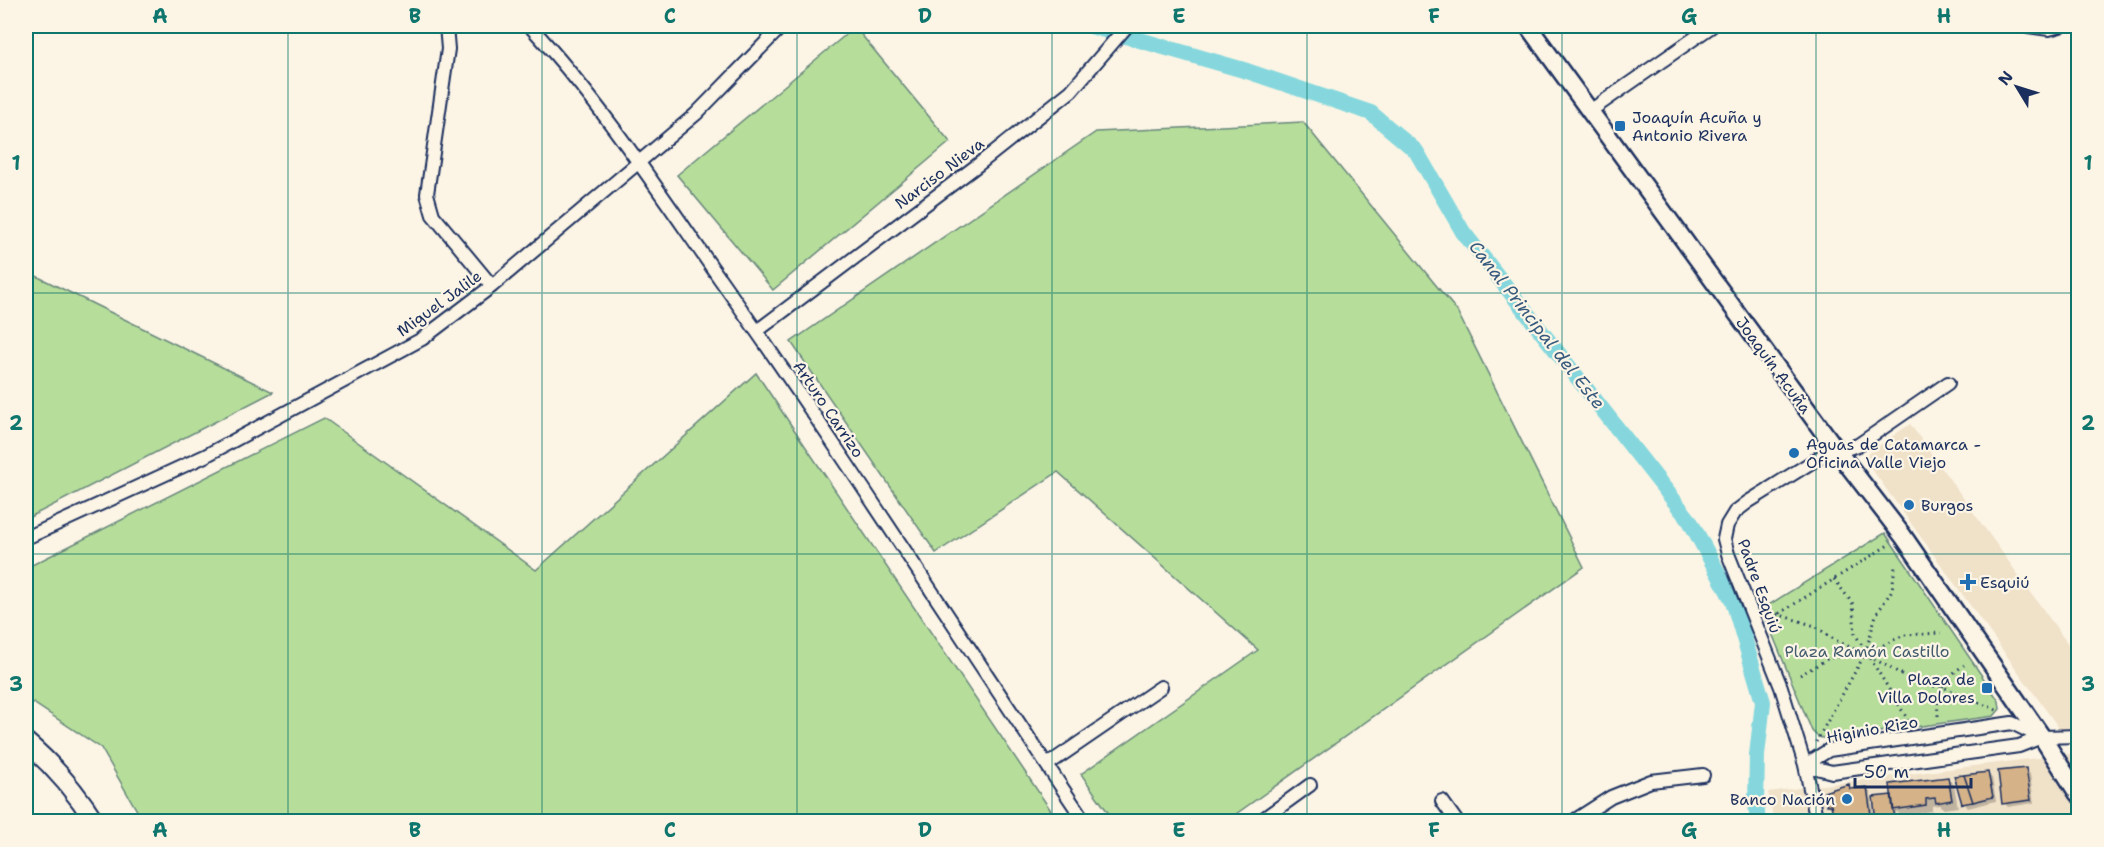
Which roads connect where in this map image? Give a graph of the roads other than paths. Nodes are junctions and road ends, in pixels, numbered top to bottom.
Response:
1 (446, 26) edge
2 (530, 26) edge
3 (782, 26) edge
4 (1127, 26) edge
5 (1528, 26) edge
6 (1712, 26) edge
7 (2028, 26) edge
8 (2060, 26) edge
9 (1590, 111) junction
10 (639, 163) junction
11 (492, 286) junction
12 (757, 331) junction
13 (1948, 382) dead end
14 (1838, 452) junction
15 (26, 538) edge
16 (1161, 687) dead end
17 (2079, 736) edge
18 (2042, 737) junction
19 (26, 742) edge
20 (1047, 765) junction
21 (1805, 765) junction
22 (1703, 775) dead end
23 (1310, 785) dead end
24 (2079, 795) edge
25 (1442, 801) dead end
26 (94, 822) edge
27 (1085, 822) edge
28 (1259, 822) edge
29 (1457, 822) edge
30 (1572, 822) edge
31 (1817, 822) edge

1 - 11 street
2 - 10 street, Arturo Carrizo
3 - 10 street, Miguel Jalile
4 - 12 street, Narciso Nieva
5 - 9 street, Joaquín Acuña
6 - 9 street
7 - 8 street
9 - 14 street, Joaquín Acuña
10 - 11 street, Miguel Jalile
10 - 12 street, Arturo Carrizo
11 - 15 street, Miguel Jalile
12 - 20 street, Arturo Carrizo
13 - 14 street, Padre Esquiú
14 - 18 street, Joaquín Acuña
14 - 21 street, Padre Esquiú
16 - 20 street
17 - 18 street, Higinio Rizo
18 - 21 street, Higinio Rizo
18 - 21 street, Higinio Rizo
18 - 24 street, Joaquín Acuña
19 - 26 main road
20 - 27 street, Arturo Carrizo
21 - 31 street, Padre Esquiú
22 - 30 street
23 - 28 street
25 - 29 street

